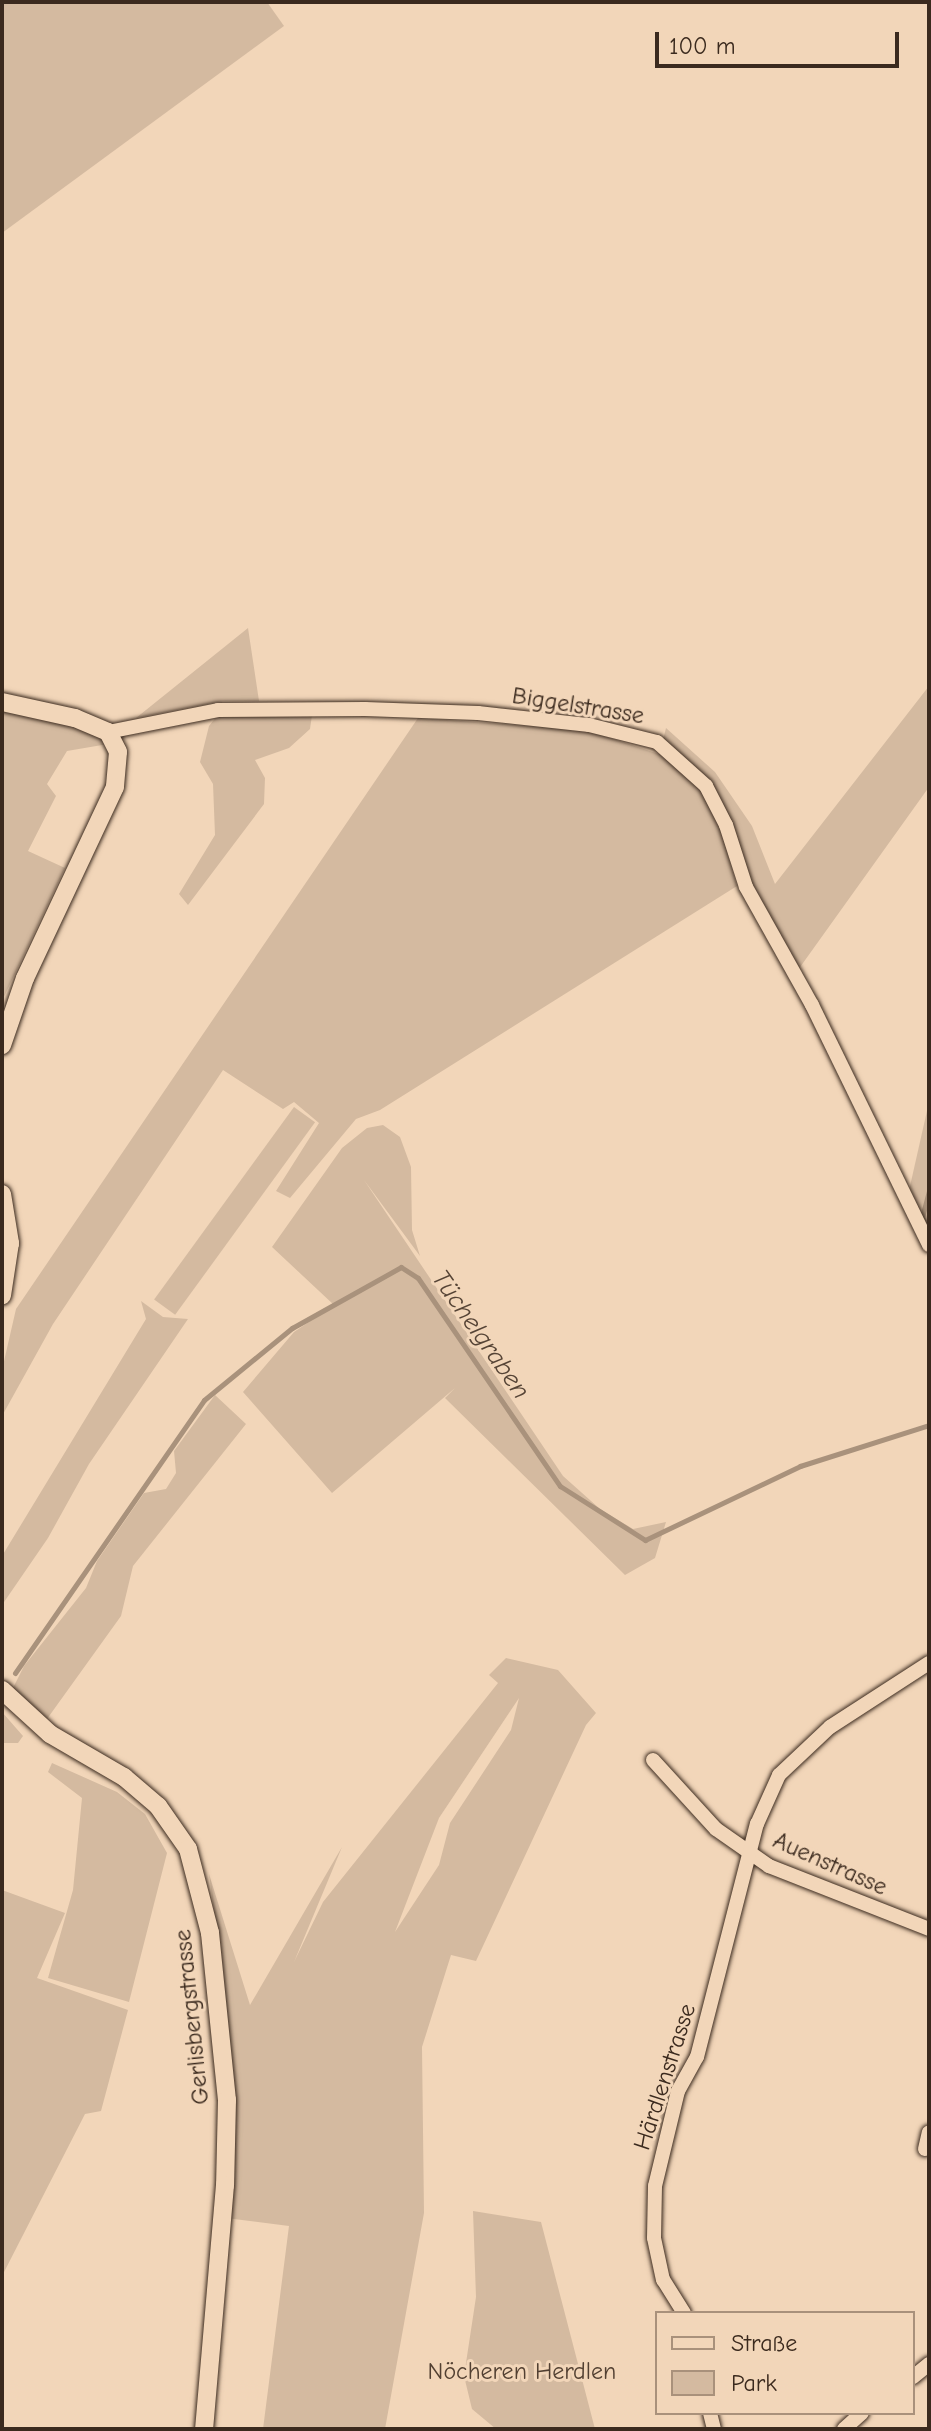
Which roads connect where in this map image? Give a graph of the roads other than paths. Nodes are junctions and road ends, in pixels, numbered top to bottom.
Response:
1 (2, 702) edge
2 (108, 732) junction
3 (2, 1045) edge
4 (2, 1194) edge
5 (929, 1245) edge
6 (2, 1295) edge
7 (929, 1663) edge
8 (2, 1690) edge
9 (653, 1760) dead end
10 (750, 1851) junction
11 (929, 1929) edge
12 (929, 2132) edge
13 (925, 2149) dead end
14 (683, 2311) edge
15 (860, 2415) edge
16 (204, 2429) edge
17 (844, 2429) edge

1 - 2 street
2 - 3 street
2 - 5 street, Biggelstrasse
4 - 6 street
7 - 10 street, Härdlenstrasse
8 - 16 street, Gerlisbergstrasse
9 - 10 street, Auenstrasse
10 - 11 street, Auenstrasse
10 - 14 street, Härdlenstrasse
12 - 13 street
15 - 17 street

